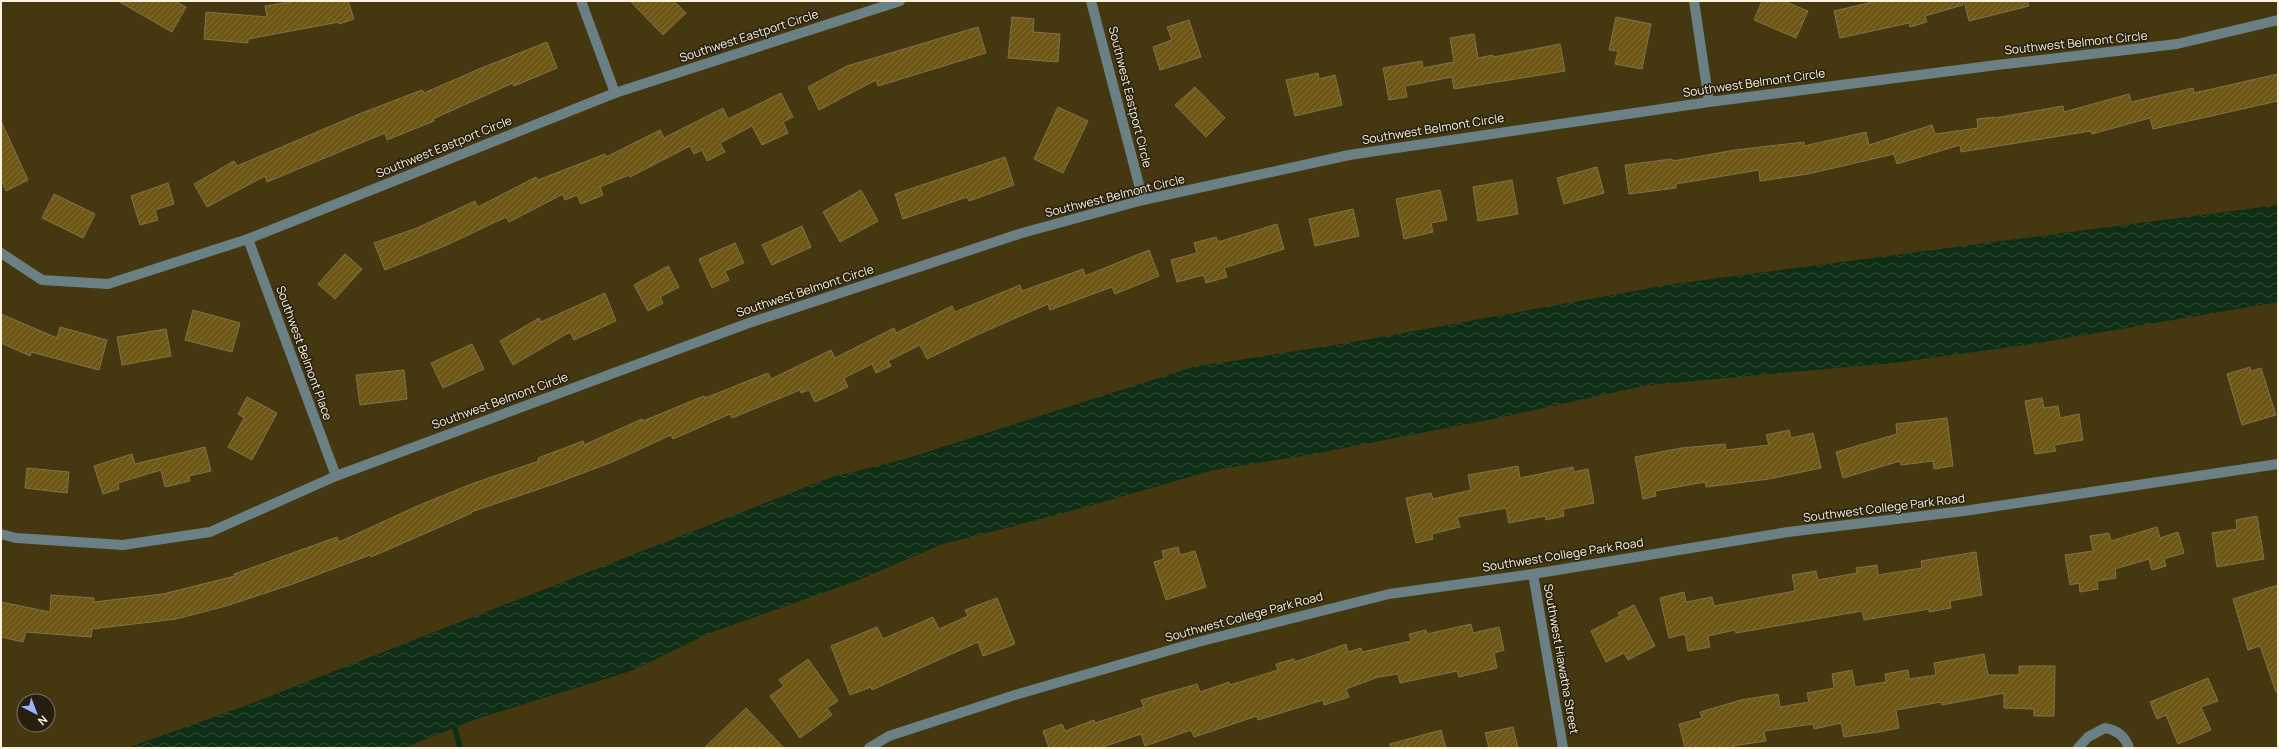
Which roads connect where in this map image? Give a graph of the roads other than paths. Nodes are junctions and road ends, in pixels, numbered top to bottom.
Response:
1 (581, 1) edge
2 (900, 1) edge
3 (1091, 1) edge
4 (1694, 1) edge
5 (2278, 20) edge
6 (615, 92) junction
7 (1709, 102) junction
8 (1143, 200) junction
9 (248, 239) junction
10 (1, 254) edge
11 (2278, 464) edge
12 (336, 476) junction
13 (1, 534) edge
14 (1533, 574) junction
15 (869, 748) edge
16 (1563, 748) edge
17 (2078, 748) edge
18 (2129, 748) edge

1 - 6 street
2 - 6 street, Southwest Eastport Circle
3 - 8 street, Southwest Eastport Circle
4 - 7 street
5 - 7 street, Southwest Belmont Circle
6 - 9 street, Southwest Eastport Circle
7 - 8 street, Southwest Belmont Circle
8 - 12 street, Southwest Belmont Circle
9 - 10 street, Southwest Eastport Circle
9 - 12 street, Southwest Belmont Place
11 - 14 street, Southwest College Park Road
12 - 13 street, Southwest Belmont Circle
14 - 15 street, Southwest College Park Road
14 - 16 street, Southwest Hiawatha Street
17 - 18 street

